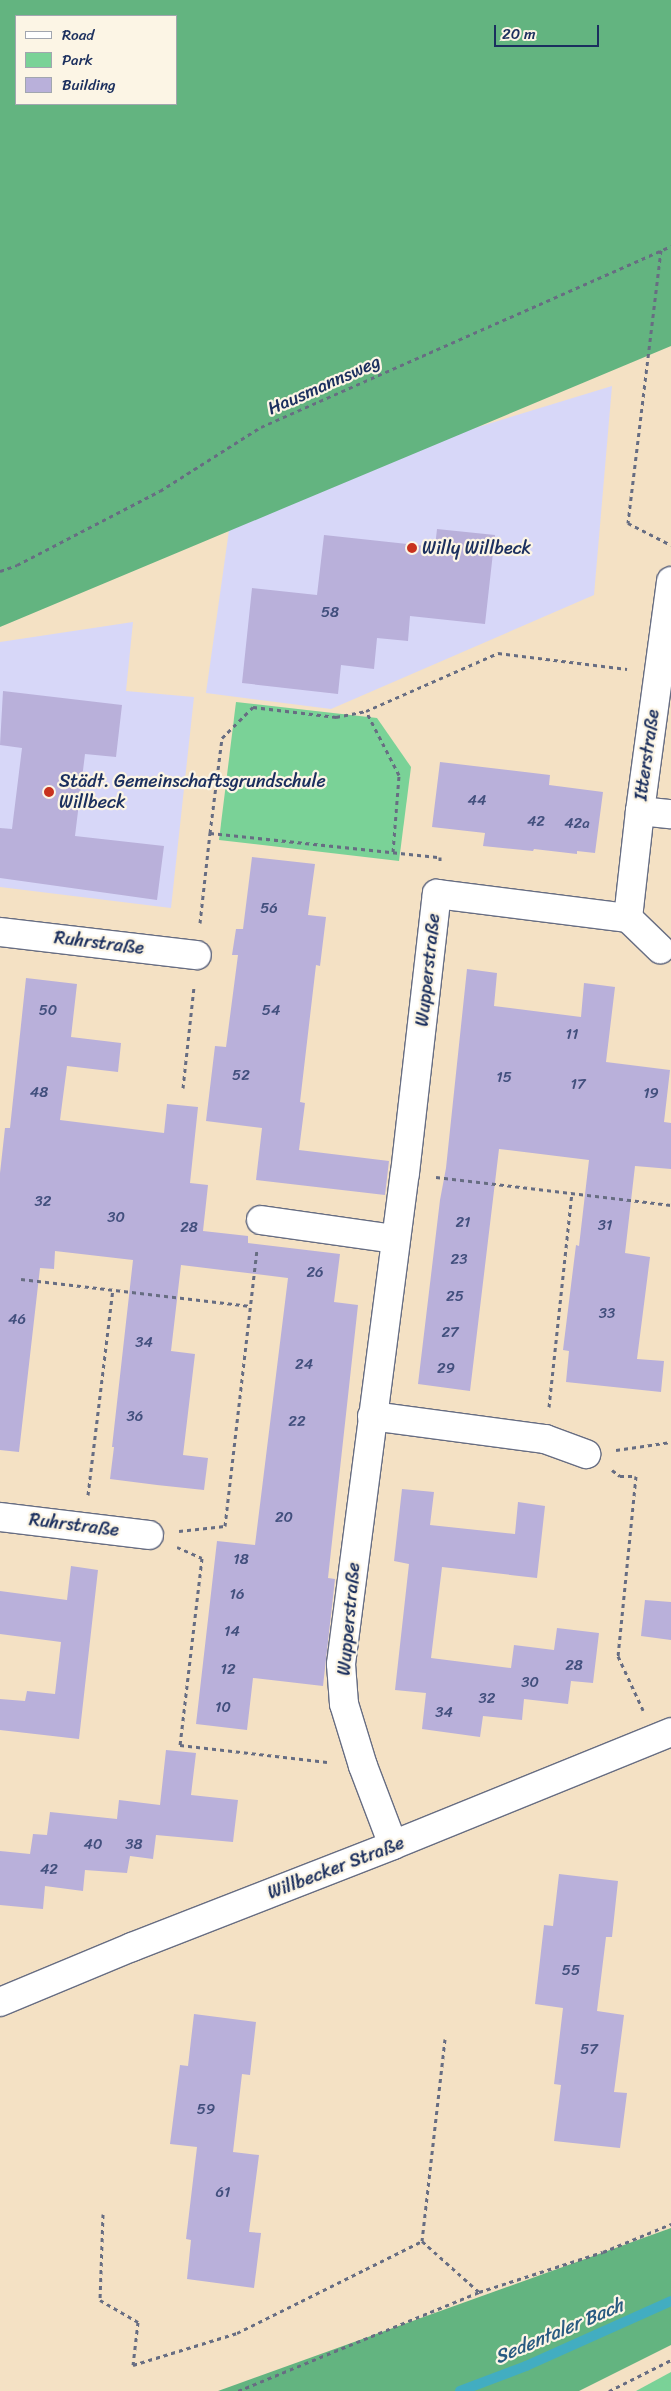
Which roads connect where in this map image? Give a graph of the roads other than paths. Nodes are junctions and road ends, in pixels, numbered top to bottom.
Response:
1 (671, 581) edge
2 (640, 811) junction
3 (671, 814) edge
4 (628, 918) junction
5 (0, 932) edge
6 (660, 949) dead end
7 (197, 954) road end
8 (261, 1220) road end
9 (395, 1239) junction
10 (372, 1416) junction
11 (586, 1454) road end
12 (0, 1517) edge
13 (149, 1535) road end
14 (664, 1735) edge
15 (394, 1846) junction
16 (0, 2002) edge

1 - 2 street, Itterstraße
2 - 3 street
2 - 4 street
4 - 6 street
4 - 9 street, Wupperstraße
5 - 7 street, Ruhrstraße
8 - 9 street
9 - 10 street, Wupperstraße
10 - 11 street
10 - 15 street, Wupperstraße
12 - 13 street, Ruhrstraße
14 - 15 street, Willbecker Straße
15 - 16 street, Willbecker Straße

